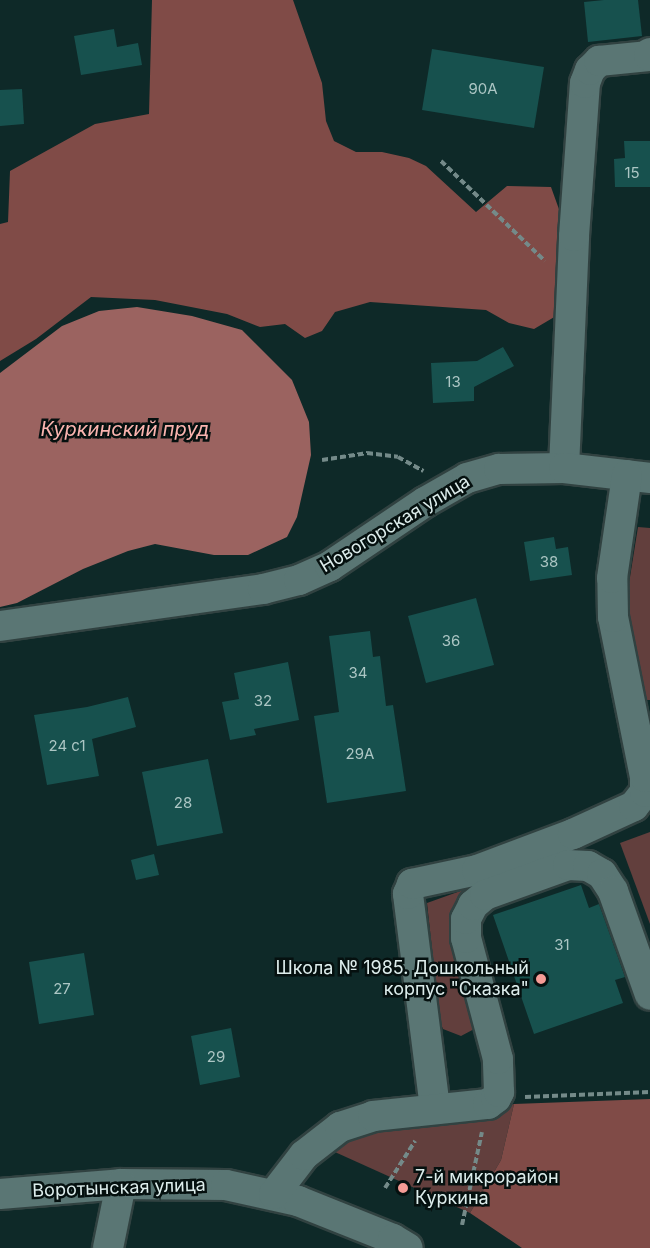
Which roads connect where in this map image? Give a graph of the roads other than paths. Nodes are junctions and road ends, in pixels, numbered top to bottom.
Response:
1 (650, 53) edge
2 (564, 468) junction
3 (638, 476) edge
4 (0, 626) edge
5 (650, 995) edge
6 (435, 1108) junction
7 (121, 1184) junction
8 (0, 1194) edge
9 (274, 1194) junction
10 (108, 1248) edge
11 (408, 1248) edge

1 - 2 street
2 - 3 street, Новогорская улица
2 - 4 street, Новогорская улица
3 - 6 street
5 - 6 street
6 - 9 street
7 - 8 street, Воротынская улица
7 - 9 street, Воротынская улица
7 - 10 street
9 - 11 street, Воротынская улица

